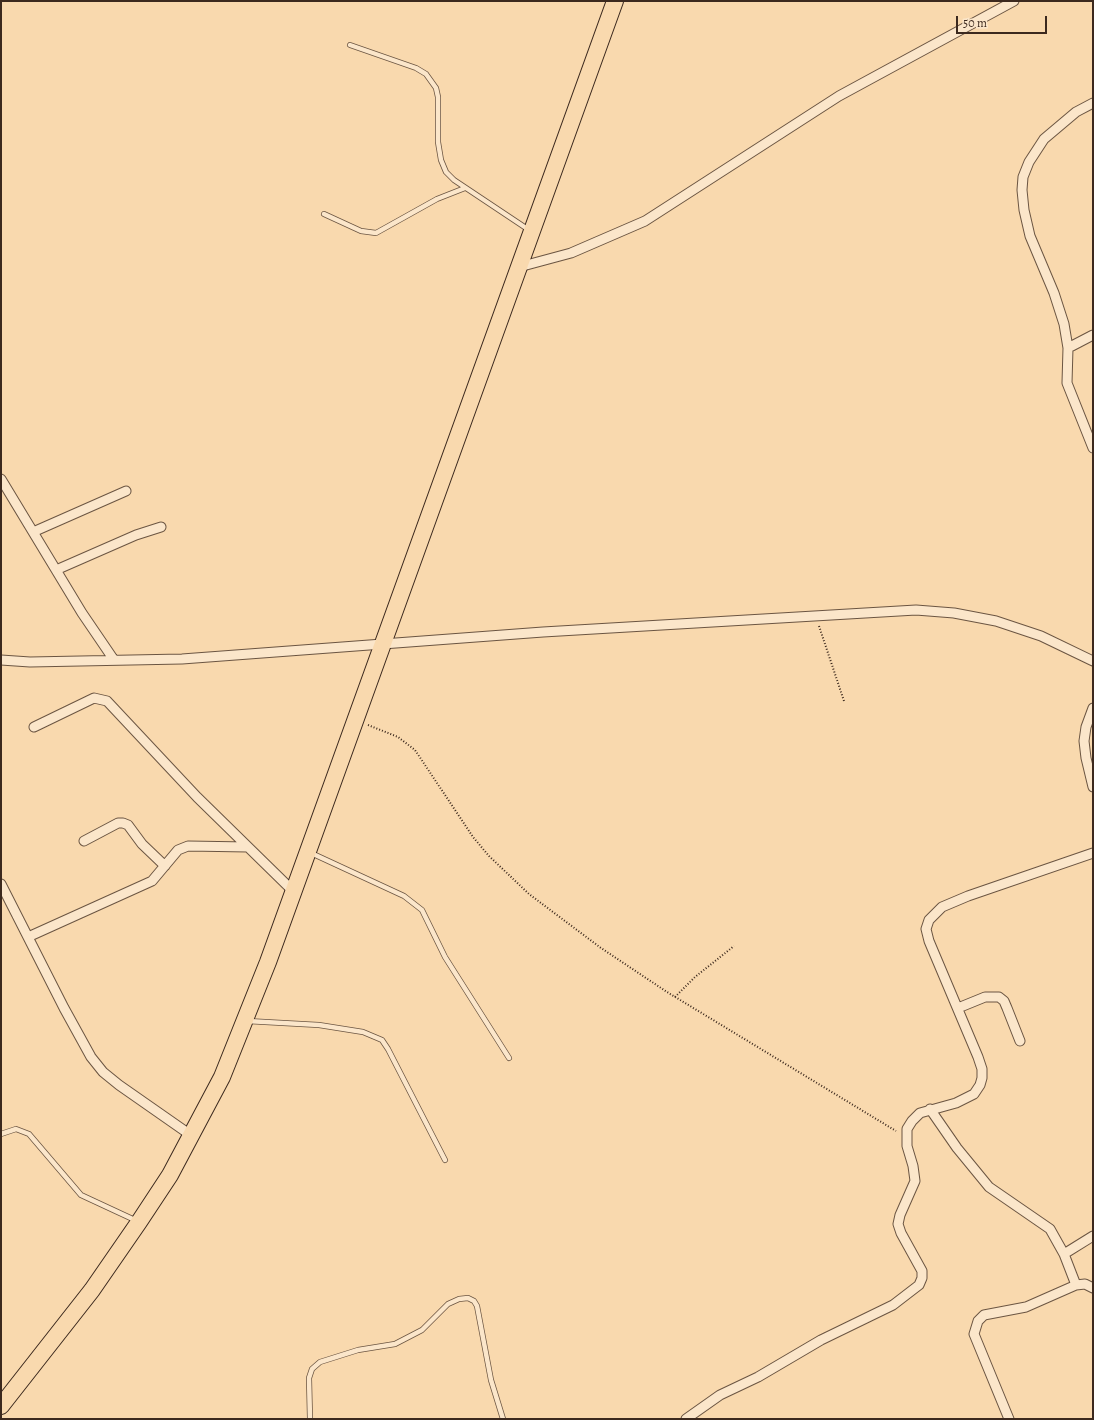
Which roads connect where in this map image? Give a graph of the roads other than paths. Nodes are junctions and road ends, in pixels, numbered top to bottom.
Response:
1 (615, 1) edge
2 (1014, 1) edge
3 (350, 45) dead end
4 (1093, 104) edge
5 (465, 188) junction
6 (324, 214) dead end
7 (532, 232) junction
8 (519, 267) junction
9 (1093, 335) edge
10 (1068, 348) junction
11 (1093, 448) edge
12 (1, 479) edge
13 (126, 492) dead end
14 (161, 527) dead end
15 (33, 532) junction
16 (56, 570) junction
17 (381, 647) junction
18 (1, 660) edge
19 (114, 660) junction
20 (1093, 661) edge
21 (1093, 708) edge
22 (34, 727) dead end
23 (1093, 787) edge
24 (84, 841) dead end
25 (248, 847) junction
26 (308, 852) junction
27 (1093, 853) edge
28 (164, 866) junction
29 (1, 884) edge
30 (293, 891) junction
31 (28, 937) junction
32 (958, 1008) junction
33 (245, 1021) junction
34 (1020, 1041) dead end
35 (509, 1058) dead end
36 (930, 1109) junction
37 (1, 1134) edge
38 (192, 1136) junction
39 (445, 1160) dead end
40 (139, 1222) junction
41 (1093, 1236) edge
42 (1064, 1254) junction
43 (1076, 1285) junction
44 (1093, 1288) edge
45 (3, 1397) edge
46 (310, 1419) edge
47 (503, 1419) edge
48 (686, 1419) edge
49 (1009, 1419) edge

1 - 7 highway
2 - 8 street
3 - 5 lane
4 - 10 street
5 - 6 lane
5 - 7 lane
7 - 8 highway
8 - 17 highway
9 - 10 street
10 - 11 street
12 - 15 street
13 - 15 street
14 - 16 street
15 - 16 street
16 - 19 street
17 - 19 street
17 - 20 street
17 - 26 highway
18 - 19 street
21 - 23 street
22 - 25 street
24 - 28 street
25 - 28 street
25 - 30 street
26 - 30 highway
26 - 35 lane
27 - 32 street
28 - 31 street
29 - 31 street
30 - 33 highway
31 - 38 street
32 - 34 street
32 - 36 street
33 - 38 highway
33 - 39 lane
36 - 42 street
36 - 48 street
37 - 40 lane
38 - 40 highway
40 - 45 highway
41 - 42 street
42 - 43 street
43 - 44 street
43 - 49 street
46 - 47 lane

